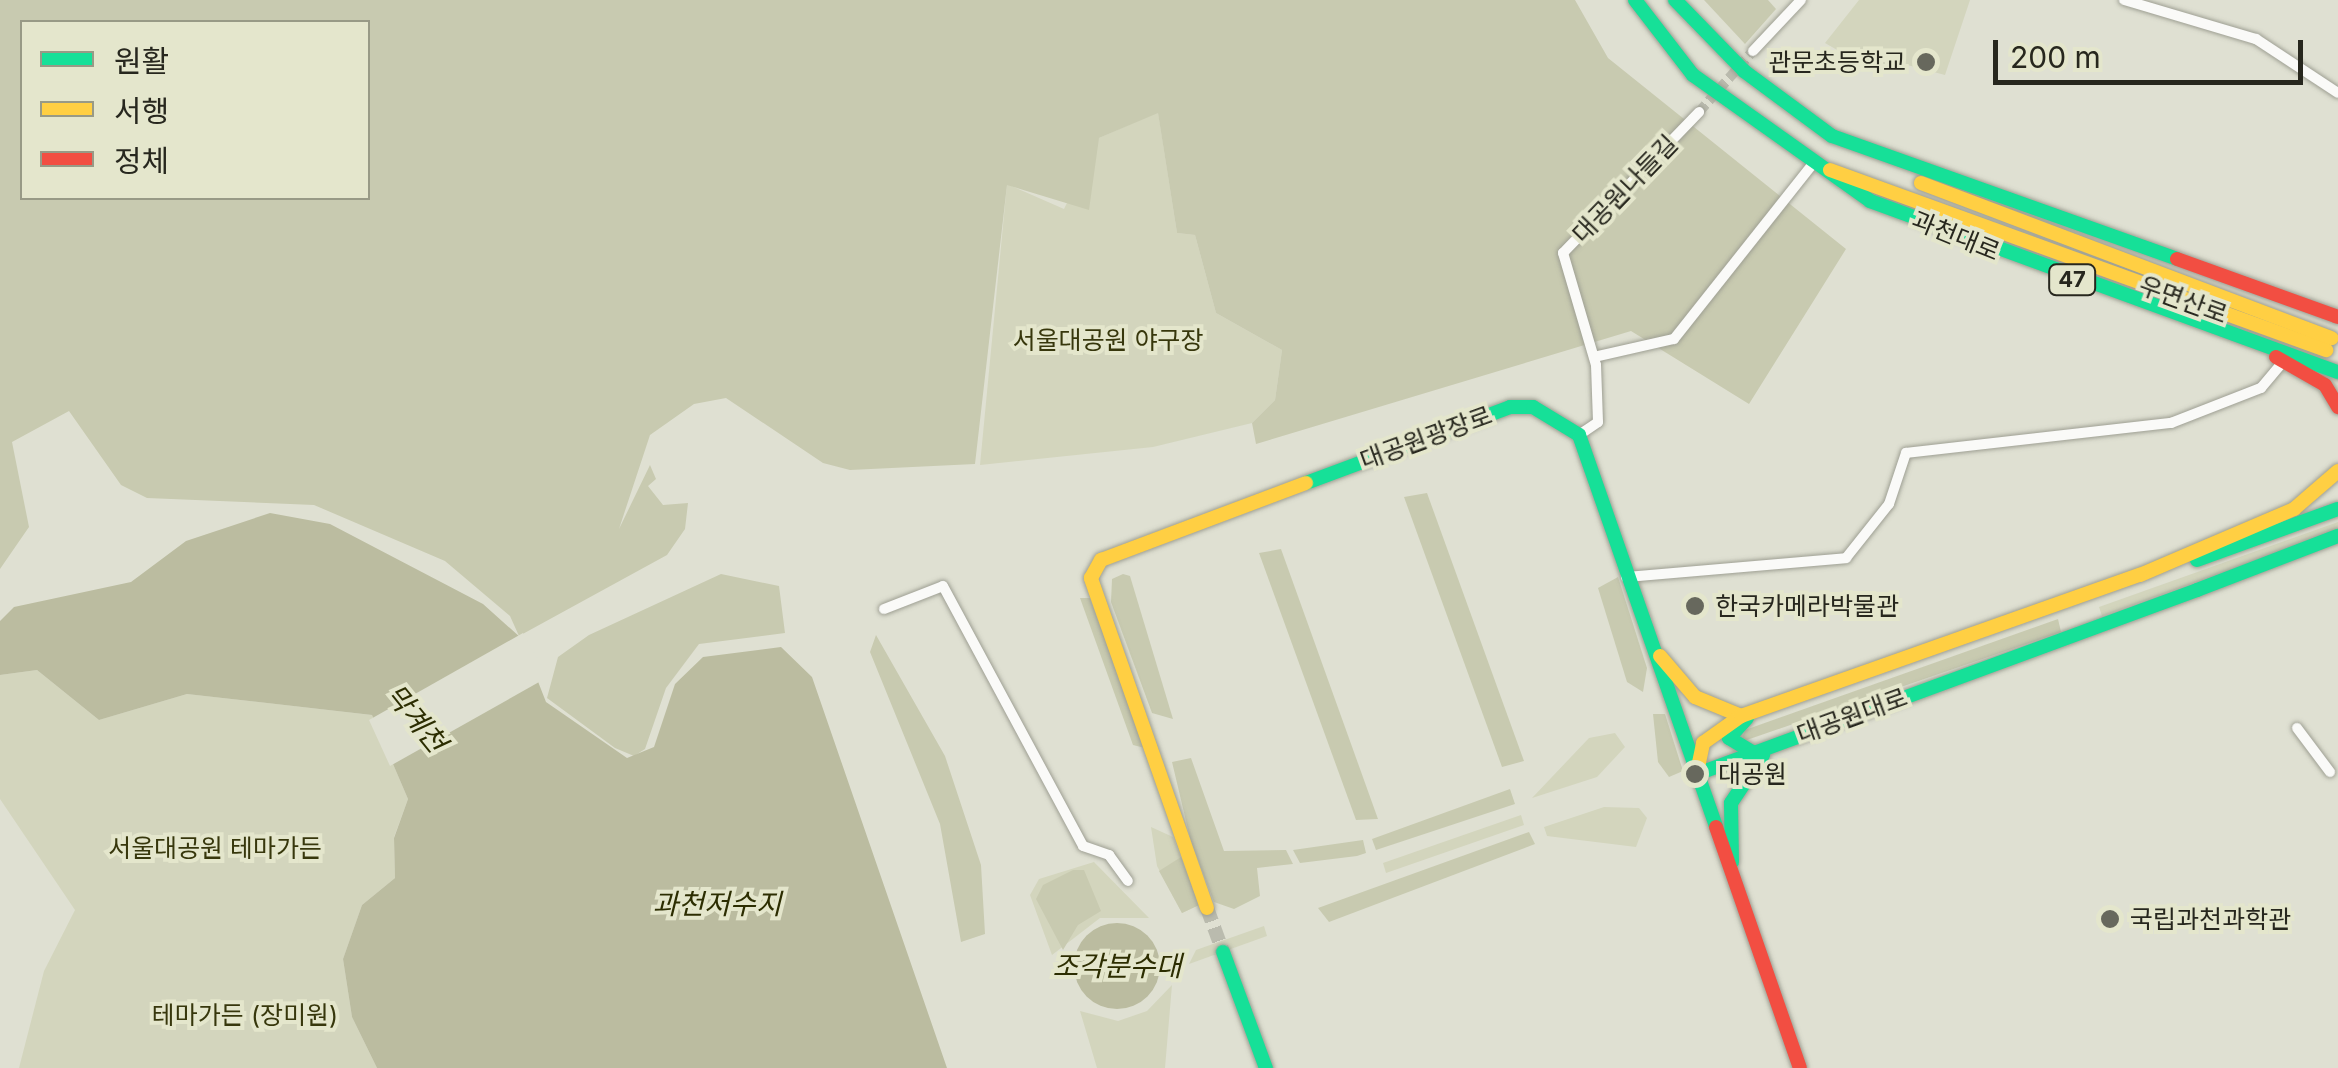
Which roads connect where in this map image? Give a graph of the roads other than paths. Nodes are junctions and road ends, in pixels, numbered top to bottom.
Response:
1 (1634, 0) edge
2 (1675, 0) edge
3 (1800, 0) edge
4 (2124, 0) edge
5 (1753, 51) tunnel mouth
6 (2338, 93) edge
7 (1698, 112) tunnel mouth
8 (1832, 136) junction
9 (1814, 166) junction
10 (2338, 317) edge
11 (2260, 345) junction
12 (1594, 356) junction
13 (2283, 362) junction
14 (2338, 372) edge
15 (2338, 407) edge
16 (1578, 435) junction
17 (2338, 470) edge
18 (2338, 509) edge
19 (2338, 536) edge
20 (2338, 544) edge
21 (2303, 550) junction
22 (2140, 575) junction
23 (1626, 577) junction
24 (884, 609) dead end
25 (1648, 637) junction
26 (1759, 708) junction
27 (1740, 716) junction
28 (2297, 728) dead end
29 (1789, 739) junction
30 (1756, 754) junction
31 (2330, 772) dead end
32 (1697, 774) junction
33 (1732, 872) junction
34 (1128, 881) dead end
35 (1207, 908) tunnel mouth
36 (1223, 952) tunnel mouth
37 (1266, 1068) edge
38 (1800, 1068) edge

1 - 9 main road, 과천대로 / 47
2 - 8 main road, 과천대로 / 47
3 - 5 street
4 - 6 street
7 - 12 street, 대공원나들길
8 - 9 main road, 우면산로
8 - 10 main road, 과천대로 / 47
9 - 11 main road, 과천대로 / 47
9 - 12 street
11 - 13 main road
11 - 14 main road, 과천대로 / 47
12 - 16 street, 대공원나들길
13 - 15 main road
13 - 23 street
16 - 23 main road
16 - 35 main road, 대공원광장로
17 - 22 main road
18 - 22 main road
19 - 21 main road
20 - 21 main road
21 - 29 main road, 대공원대로
22 - 26 main road, 대공원대로
23 - 25 main road
24 - 34 street
25 - 27 main road
25 - 32 main road
26 - 27 main road, 대공원대로
26 - 30 main road
27 - 32 main road, 대공원대로
28 - 31 street
29 - 30 main road, 대공원대로
29 - 33 main road
30 - 32 main road, 대공원대로
32 - 33 main road
33 - 38 main road
36 - 37 main road

